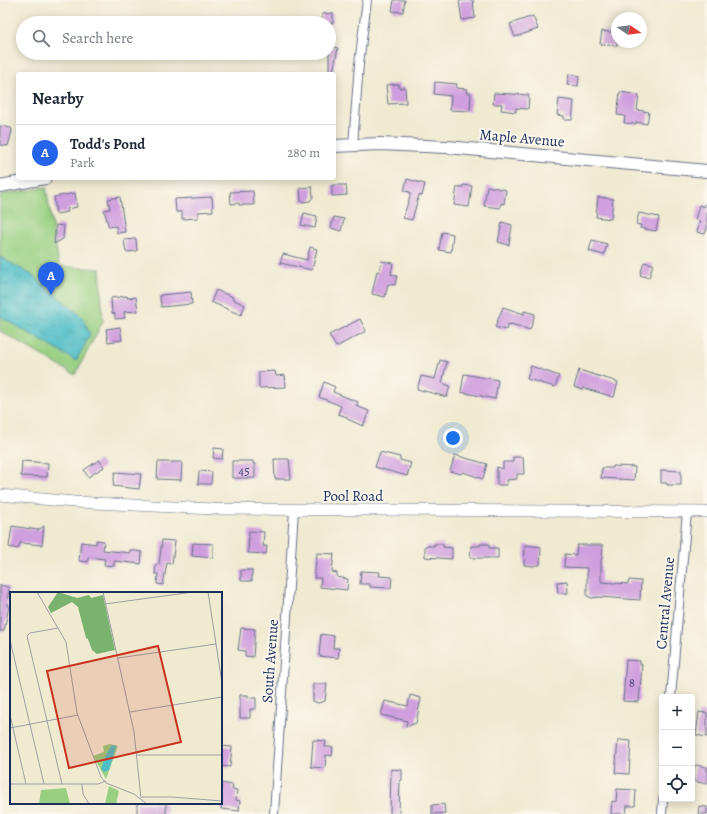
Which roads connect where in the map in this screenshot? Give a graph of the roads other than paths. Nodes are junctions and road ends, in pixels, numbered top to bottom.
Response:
1 (367, 0) edge
2 (353, 145) junction
3 (336, 146) edge
4 (707, 171) edge
5 (34, 180) edge
6 (0, 186) edge
7 (0, 495) edge
8 (294, 510) junction
9 (687, 512) junction
10 (707, 512) edge
11 (671, 694) edge
12 (663, 802) edge
13 (274, 814) edge
14 (662, 814) edge

1 - 2 street
2 - 3 main road, Maple Avenue
2 - 4 main road, Maple Avenue
5 - 6 main road
7 - 8 street, Pool Road
8 - 9 street, Pool Road
8 - 13 street, South Avenue
9 - 10 street, Pool Road
9 - 11 street, Central Avenue
12 - 14 street

